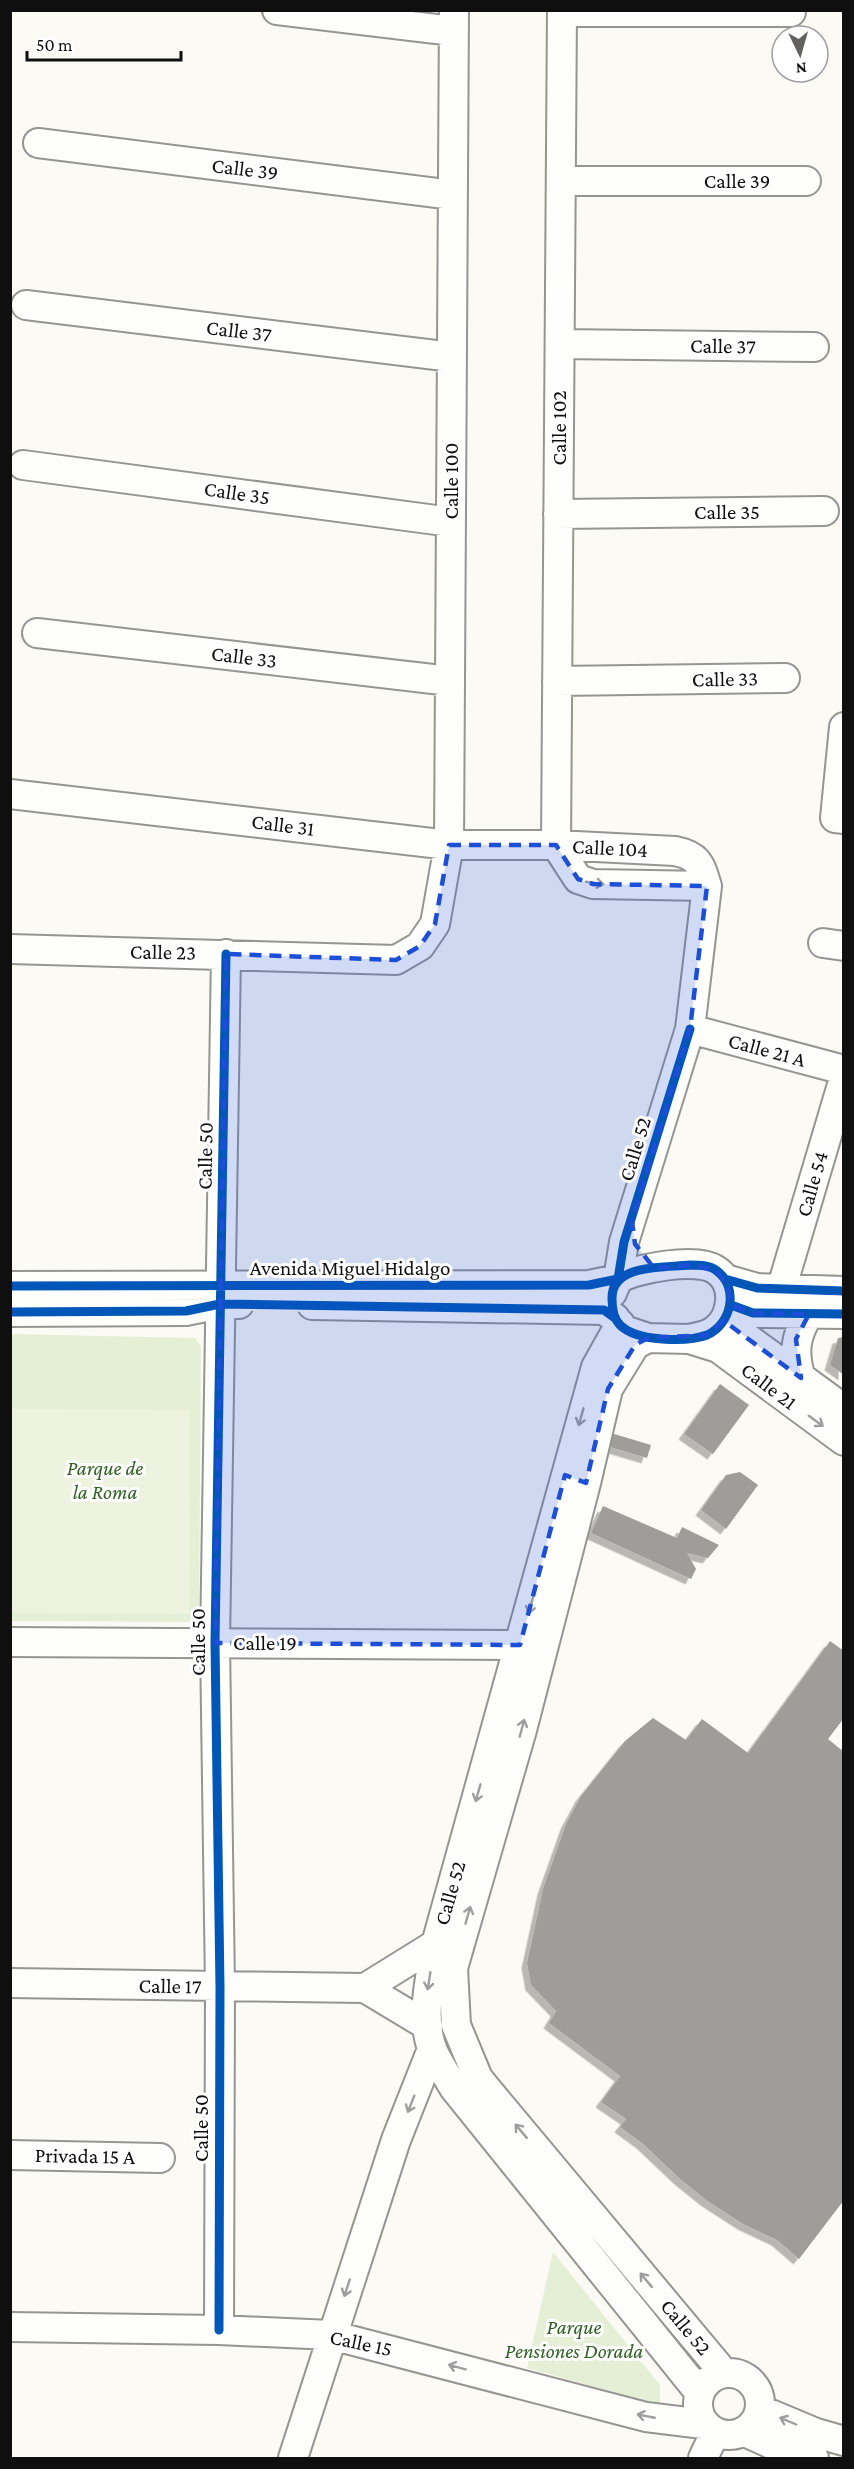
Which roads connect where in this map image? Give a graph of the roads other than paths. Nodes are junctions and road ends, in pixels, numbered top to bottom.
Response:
1 (277, 10) edge
2 (562, 11) edge
3 (791, 12) edge
4 (453, 21) edge
5 (38, 144) dead end
6 (561, 181) junction
7 (806, 182) dead end
8 (453, 195) junction
9 (26, 305) dead end
10 (560, 344) junction
11 (814, 347) dead end
12 (452, 357) junction
13 (23, 465) dead end
14 (824, 511) dead end
15 (558, 514) junction
16 (451, 522) junction
17 (37, 633) dead end
18 (785, 678) dead end
19 (450, 681) junction
20 (557, 681) junction
21 (843, 727) edge
22 (10, 794) edge
23 (839, 818) edge
24 (449, 845) junction
25 (556, 845) junction
26 (420, 946) joint
27 (10, 949) edge
28 (226, 954) junction
29 (690, 1029) junction
30 (843, 1070) edge
31 (843, 1078) edge
32 (632, 1221) junction
33 (654, 1268) junction
34 (618, 1279) junction
35 (10, 1286) edge
36 (781, 1290) junction
37 (843, 1291) edge
38 (220, 1295) junction
39 (726, 1302) junction
40 (10, 1312) edge
41 (809, 1314) junction
42 (843, 1314) edge
43 (617, 1321) junction
44 (648, 1338) junction
45 (689, 1339) junction
46 (801, 1378) junction
47 (843, 1409) edge
48 (843, 1441) edge
49 (576, 1479) junction
50 (10, 1642) edge
51 (215, 1643) junction
52 (520, 1645) junction
53 (436, 1944) junction
54 (10, 1983) edge
55 (220, 1987) junction
56 (365, 1988) junction
57 (430, 2038) junction
58 (10, 2155) edge
59 (160, 2158) dead end
60 (10, 2327) edge
61 (219, 2330) junction
62 (332, 2335) junction
63 (724, 2373) junction
64 (699, 2392) junction
65 (728, 2436) edge
66 (843, 2441) edge
67 (293, 2458) edge
68 (814, 2458) edge

1 - 4 street
2 - 3 street
2 - 6 street, Calle 102
4 - 8 street, Calle 100
5 - 8 street, Calle 39
6 - 7 street, Calle 39
6 - 10 street, Calle 102
8 - 12 street, Calle 100
9 - 12 street, Calle 37
10 - 11 street, Calle 37
10 - 15 street, Calle 102
12 - 16 street, Calle 100
13 - 16 street, Calle 35
14 - 15 street, Calle 35
15 - 20 street, Calle 102
16 - 19 street, Calle 100
17 - 19 street, Calle 33
18 - 20 street, Calle 33
19 - 24 street, Calle 100
20 - 25 street, Calle 102
21 - 23 street
22 - 24 street, Calle 31
24 - 25 street, Calle 31
24 - 26 street, Calle 100
25 - 29 street, Calle 104
26 - 28 street, Calle 23
27 - 28 street, Calle 23
28 - 38 street, Calle 50
29 - 30 street, Calle 21 A
29 - 32 street, Calle 52
31 - 36 street, Calle 54
32 - 33 street, Calle 52
32 - 34 street, Calle 52
33 - 34 street
33 - 39 street
34 - 38 street, Avenida Miguel Hidalgo
34 - 43 street
35 - 38 street, Avenida Miguel Hidalgo
36 - 37 street
36 - 39 street
38 - 40 street, Avenida Miguel Hidalgo
38 - 43 street, Avenida Miguel Hidalgo
38 - 51 street, Calle 50
39 - 41 street
39 - 45 street
39 - 46 street, Calle 21
41 - 42 street
41 - 46 street
43 - 44 street
43 -> 49 street, Calle 52
44 - 45 street
44 - 49 street, Calle 52
45 -> 48 street, Calle 21
46 - 47 street, Calle 21
49 -> 52 street, Calle 52
63 -> 49 street, Calle 52
50 - 51 street, Calle 19
51 - 52 street, Calle 19
51 - 55 street, Calle 50
52 -> 53 street, Calle 52
53 - 56 street
53 -> 57 street, Calle 52
54 - 55 street, Calle 17
55 - 56 street, Calle 17
55 - 61 street, Calle 50
56 - 57 street
57 -> 62 street
57 - 64 street, Calle 52
58 - 59 street, Privada 15 A
60 - 61 street, Calle 15
61 - 62 street, Calle 15
65 -> 62 street, Calle 15
62 - 67 street
63 - 64 street
63 - 65 street
64 - 65 street
66 -> 65 street, Calle 15
65 - 68 street, Calle 15

